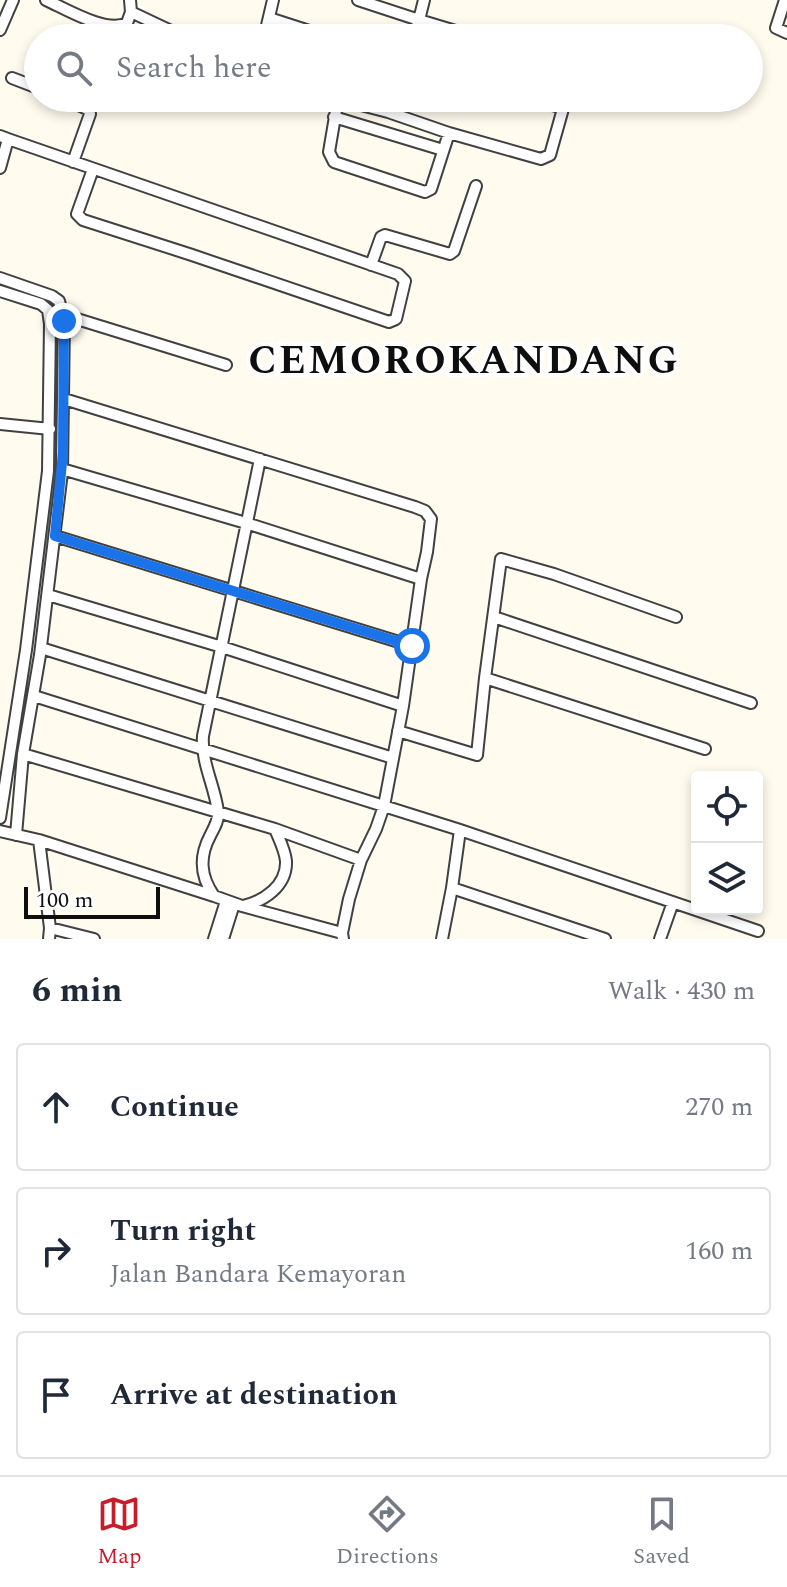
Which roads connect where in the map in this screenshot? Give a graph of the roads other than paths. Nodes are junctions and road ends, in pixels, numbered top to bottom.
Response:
1 (13, 0) edge
2 (46, 0) edge
3 (130, 0) edge
4 (273, 0) edge
5 (358, 0) edge
6 (424, 0) edge
7 (785, 0) edge
8 (131, 12) junction
9 (269, 18) junction
10 (419, 20) junction
11 (103, 24) edge
12 (125, 24) edge
13 (156, 24) edge
14 (268, 24) edge
15 (288, 24) edge
16 (418, 24) edge
17 (432, 24) edge
18 (0, 30) edge
19 (787, 33) edge
20 (12, 78) dead end
21 (24, 83) edge
22 (90, 112) edge
23 (335, 112) edge
24 (388, 112) edge
25 (562, 112) edge
26 (334, 117) junction
27 (449, 133) junction
28 (4, 138) edge
29 (443, 150) junction
30 (73, 162) junction
31 (0, 168) edge
32 (93, 169) junction
33 (476, 186) dead end
34 (371, 265) junction
35 (0, 278) edge
36 (0, 291) edge
37 (59, 301) junction
38 (48, 310) junction
39 (64, 315) junction
40 (226, 365) dead end
41 (64, 399) junction
42 (0, 424) edge
43 (50, 429) junction
44 (260, 459) junction
45 (62, 469) junction
46 (246, 523) junction
47 (55, 536) junction
48 (421, 579) junction
49 (232, 591) junction
50 (48, 595) junction
51 (494, 617) junction
52 (676, 617) dead end
53 (412, 646) junction
54 (222, 647) junction
55 (41, 648) junction
56 (485, 678) junction
57 (34, 696) junction
58 (211, 701) junction
59 (751, 703) dead end
60 (403, 706) junction
61 (398, 731) junction
62 (705, 749) dead end
63 (202, 750) junction
64 (23, 754) junction
65 (393, 758) junction
66 (384, 806) junction
67 (218, 813) junction
68 (0, 818) edge
69 (275, 829) junction
70 (460, 830) junction
71 (0, 831) edge
72 (16, 835) junction
73 (39, 840) junction
74 (361, 860) junction
75 (452, 888) junction
76 (214, 896) junction
77 (673, 902) junction
78 (234, 904) junction
79 (758, 931) dead end
80 (49, 933) edge
81 (342, 936) edge
82 (94, 939) edge
83 (214, 939) edge
84 (223, 939) edge
85 (442, 939) edge
86 (605, 939) edge
87 (660, 939) edge

1 - 18 street
2 - 11 street
3 - 8 street
4 - 9 street
5 - 10 street
6 - 10 street
7 - 19 street
8 - 12 street
8 - 13 street
9 - 14 street
9 - 15 street
10 - 16 street
10 - 17 street
20 - 21 street
22 - 30 street
23 - 26 street
24 - 27 street
25 - 27 street
26 - 29 street
26 - 29 street
27 - 29 street
28 - 30 street
28 - 31 street
30 - 32 street
32 - 34 street
32 - 34 street
33 - 34 street
35 - 37 street
36 - 38 street
37 - 38 street
37 - 39 street
38 - 43 street
39 - 40 street
39 - 41 street
41 - 44 street
41 - 45 street
42 - 43 street
43 - 68 street
44 - 46 street
44 - 48 street
45 - 46 street
45 - 47 street
46 - 48 street
46 - 49 street
47 - 49 street
47 - 50 street
48 - 53 street
49 - 53 street
49 - 54 street
50 - 54 street
50 - 55 street
51 - 52 street
51 - 56 street
51 - 59 street
53 - 60 street
54 - 58 street
54 - 60 street
55 - 57 street
55 - 58 street
56 - 61 street
56 - 62 street
57 - 63 street
57 - 64 street
58 - 63 street
58 - 65 street
60 - 61 street
61 - 65 street
63 - 66 street
63 - 67 street
64 - 67 street
64 - 72 street
65 - 66 street
66 - 70 street
66 - 74 street
67 - 69 street
67 - 76 street
69 - 74 street
69 - 78 street
70 - 75 street
70 - 77 street
71 - 72 street
72 - 73 street
73 - 76 street
73 - 80 street
74 - 81 street
75 - 85 street
75 - 86 street
76 - 78 street
77 - 79 street
77 - 87 street
78 - 81 street
78 - 83 street
78 - 84 street
80 - 82 street

